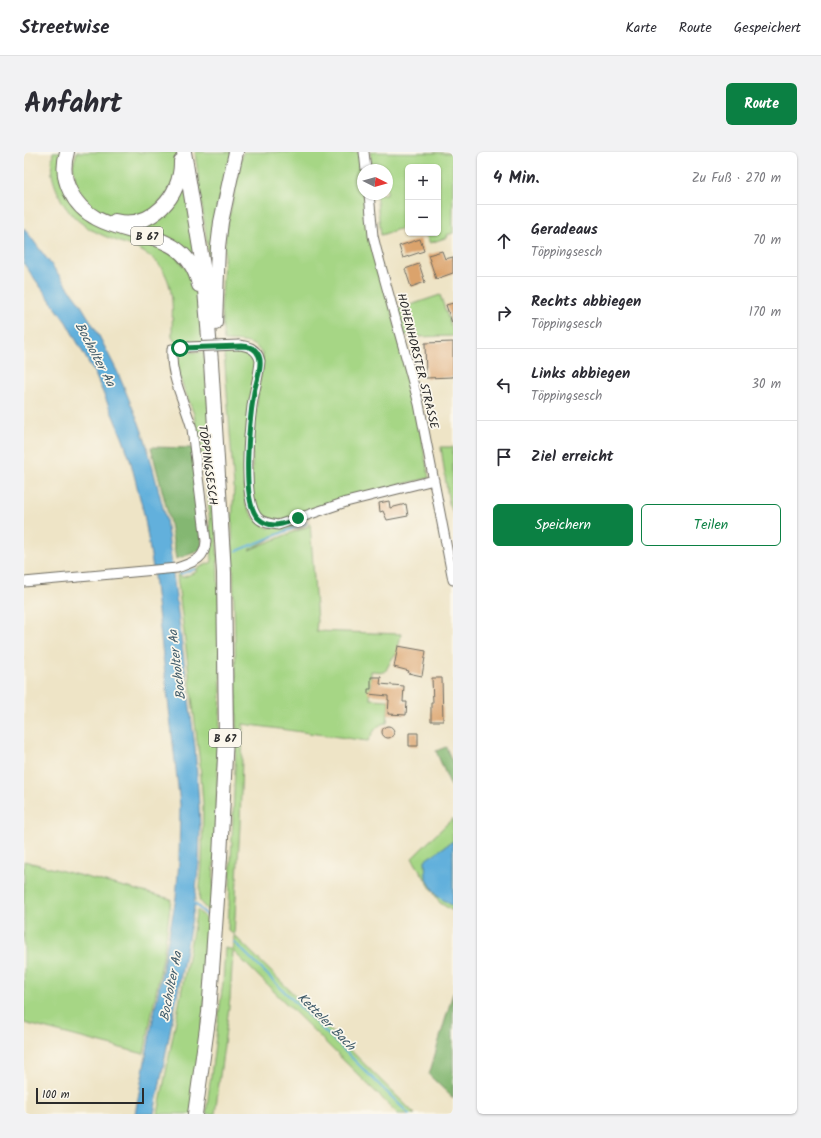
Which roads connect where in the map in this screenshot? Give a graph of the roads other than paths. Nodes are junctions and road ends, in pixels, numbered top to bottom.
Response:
1 (67, 152) edge
2 (73, 152) edge
3 (180, 152) edge
4 (184, 152) edge
5 (190, 152) edge
6 (236, 152) edge
7 (364, 152) edge
8 (365, 164) edge
9 (370, 200) edge
10 (214, 338) junction
11 (211, 362) junction
12 (434, 480) junction
13 (453, 580) edge
14 (24, 582) edge
15 (195, 1114) edge
16 (202, 1114) edge

1 - 11 highway, B 67
2 - 3 highway, B 67
4 - 11 highway, B 67
5 - 10 highway, B 67
6 - 10 highway, B 67
7 - 8 street
9 - 12 street, HOHENHORSTER STRASSE
10 - 16 highway, B 67
11 - 15 highway, B 67
12 - 13 street, HOHENHORSTER STRASSE
12 - 14 street, TÖPPINGSESCH, bridge

